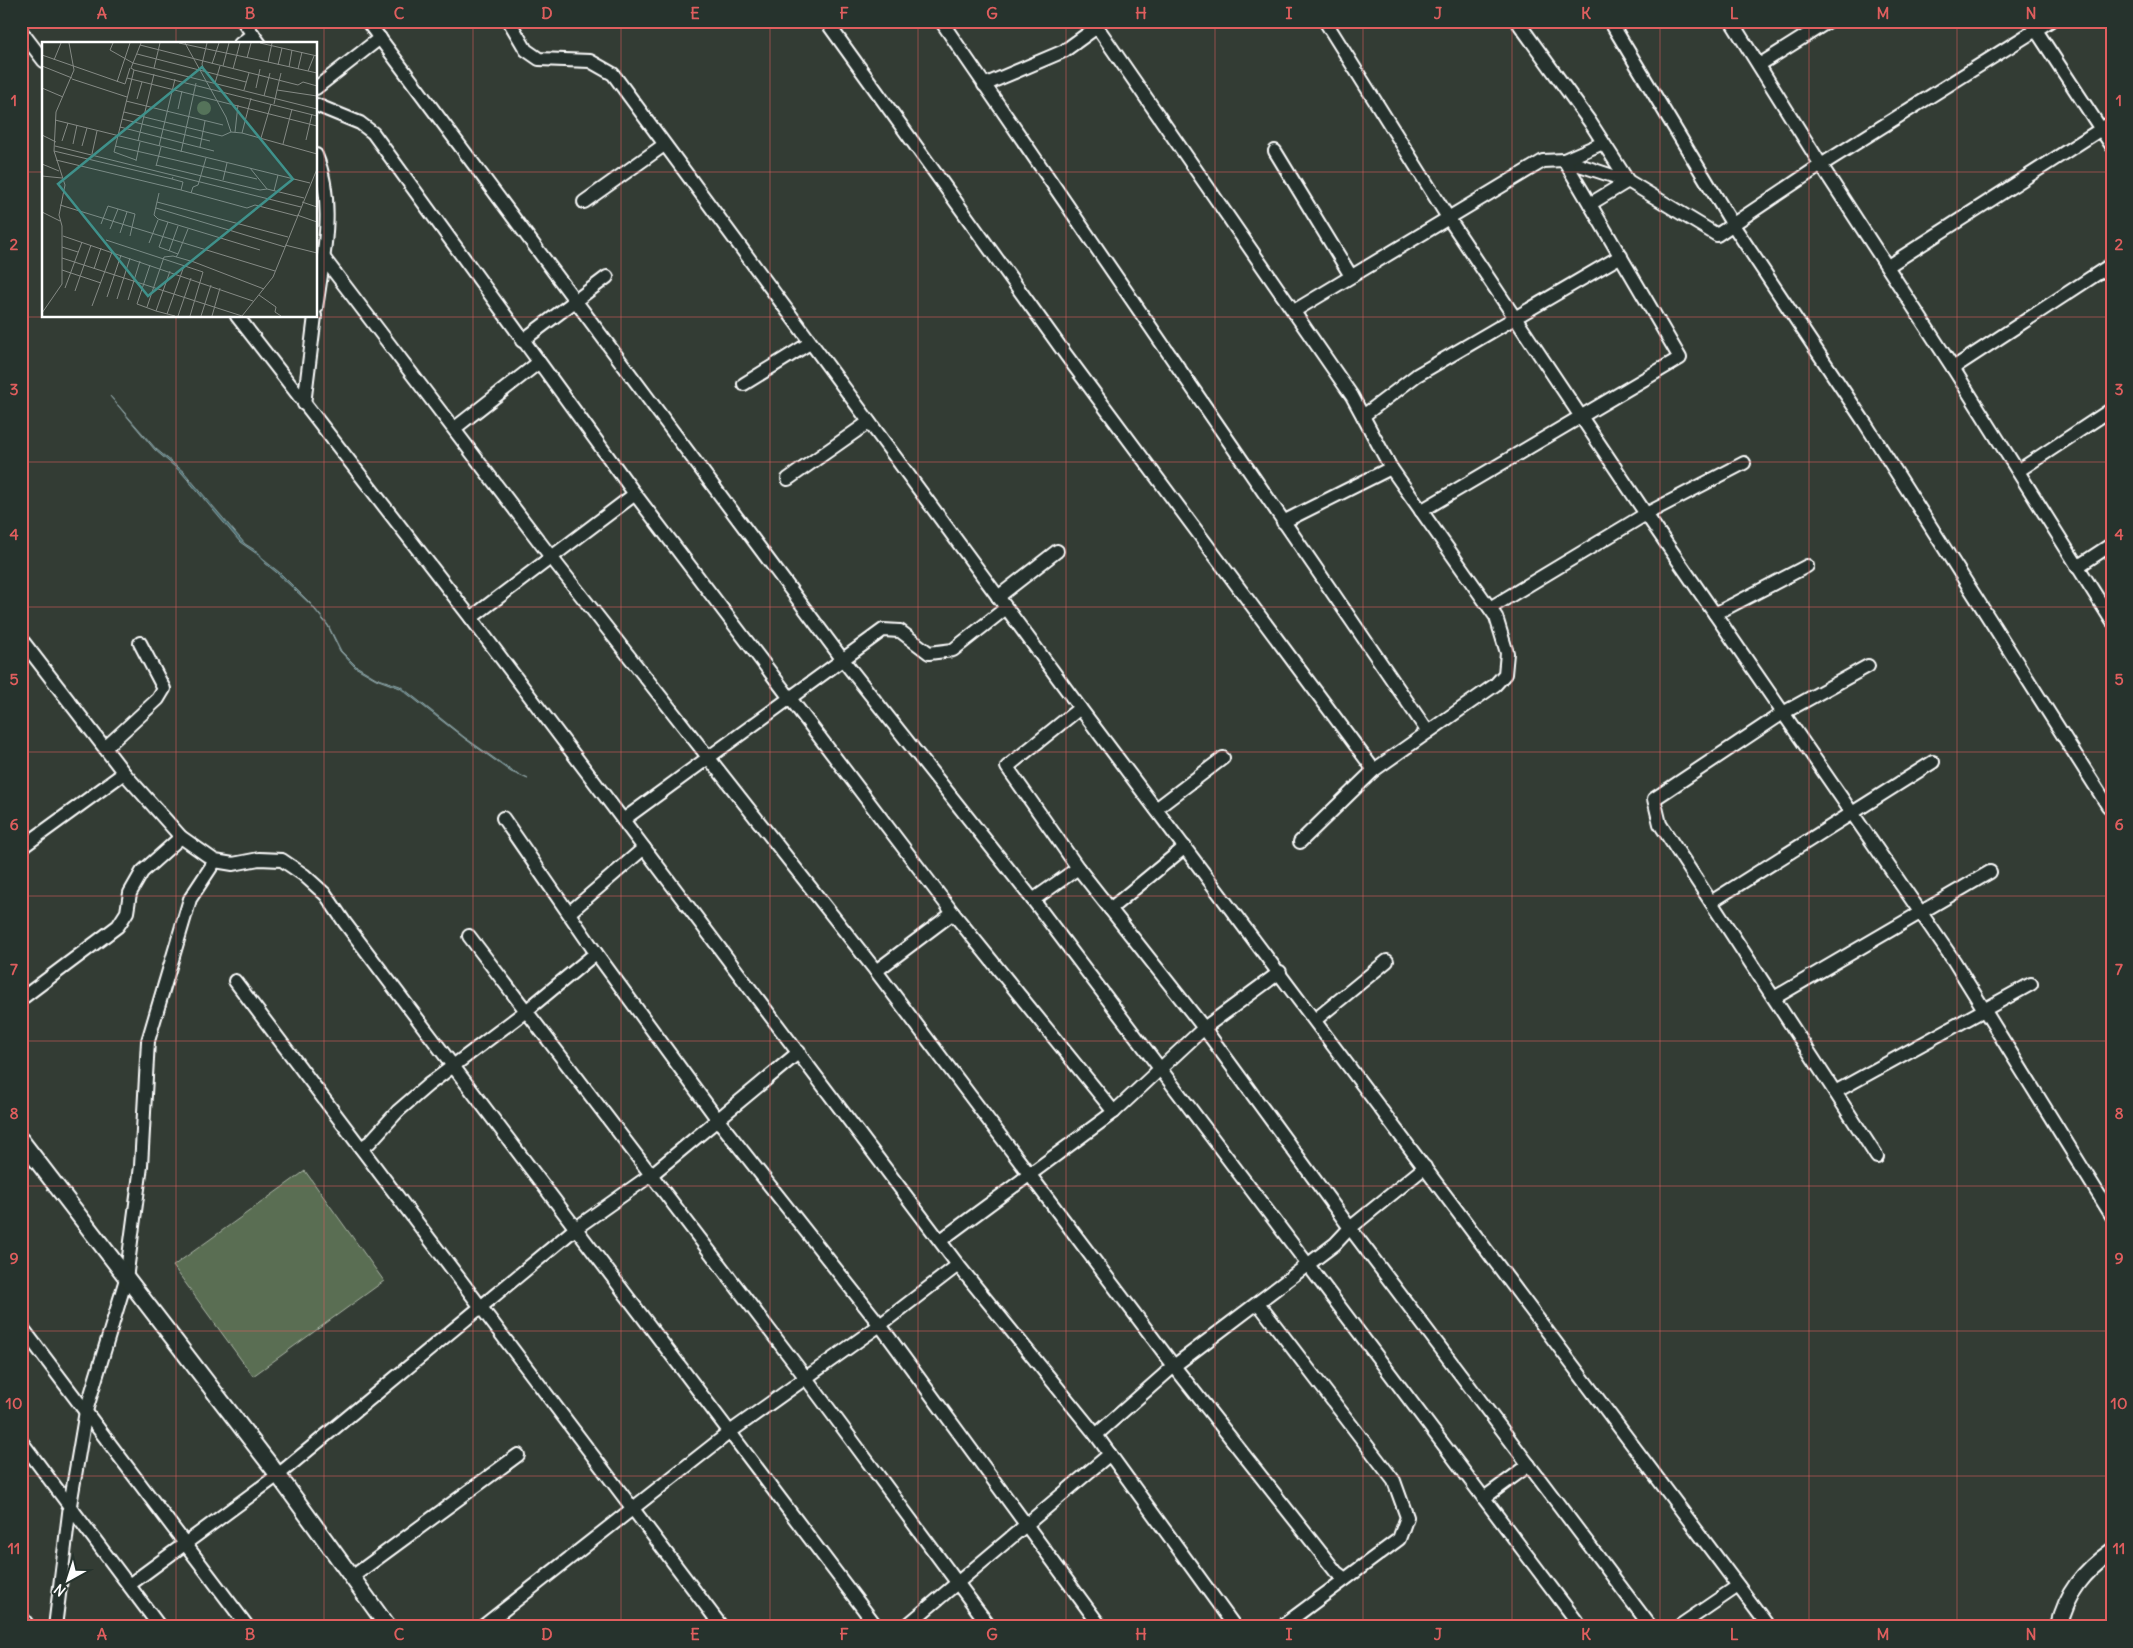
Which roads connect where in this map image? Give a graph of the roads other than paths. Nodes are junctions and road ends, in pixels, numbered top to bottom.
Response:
1 (243, 21) edge
2 (368, 21) edge
3 (509, 21) edge
4 (826, 21) edge
5 (941, 21) edge
6 (1325, 21) edge
7 (1517, 21) edge
8 (1610, 21) edge
9 (1731, 21) edge
10 (1829, 21) edge
11 (2050, 21) edge
12 (1095, 24) edge
13 (2033, 26) edge
14 (21, 31) edge
15 (380, 38) junction
16 (256, 39) edge
17 (42, 58) edge
18 (1759, 65) junction
19 (984, 85) junction
20 (318, 86) edge
21 (318, 106) edge
22 (2112, 122) edge
23 (2100, 129) junction
24 (1603, 143) junction
25 (664, 145) junction
26 (2112, 146) edge
27 (1276, 151) dead end
28 (318, 160) edge
29 (1564, 160) junction
30 (1821, 165) junction
31 (1628, 181) junction
32 (584, 202) dead end
33 (1590, 204) junction
34 (1449, 219) junction
35 (1733, 225) junction
36 (323, 256) junction
37 (1621, 256) junction
38 (2112, 264) edge
39 (1888, 266) junction
40 (1351, 276) junction
41 (607, 277) dead end
42 (318, 293) edge
43 (576, 301) junction
44 (1294, 311) junction
45 (1514, 317) junction
46 (239, 318) edge
47 (315, 318) edge
48 (522, 341) junction
49 (810, 343) junction
50 (538, 363) junction
51 (1953, 368) junction
52 (744, 384) dead end
53 (304, 404) junction
54 (2112, 409) edge
55 (1363, 416) junction
56 (1581, 416) junction
57 (869, 422) junction
58 (455, 428) junction
59 (1744, 463) dead end
60 (1391, 468) junction
61 (2018, 471) junction
62 (788, 479) dead end
63 (635, 494) junction
64 (1421, 511) junction
65 (1646, 514) junction
66 (1283, 522) junction
67 (2112, 544) edge
68 (1057, 551) dead end
69 (552, 557) junction
70 (1807, 566) dead end
71 (2077, 567) junction
72 (998, 596) junction
73 (1006, 608) junction
74 (1490, 608) junction
75 (1715, 614) junction
76 (472, 618) junction
77 (2112, 621) edge
78 (21, 639) edge
79 (140, 643) dead end
80 (843, 660) junction
81 (1868, 666) dead end
82 (790, 698) junction
83 (1080, 708) junction
84 (1783, 713) junction
85 (1428, 732) junction
86 (105, 748) junction
87 (708, 756) junction
88 (1223, 758) dead end
89 (1933, 762) dead end
90 (1374, 770) junction
91 (124, 773) junction
92 (2108, 806) dead end
93 (1156, 809) junction
94 (1851, 812) junction
95 (503, 818) dead end
96 (623, 820) junction
97 (181, 837) junction
98 (1300, 842) dead end
99 (1185, 847) junction
100 (21, 848) edge
101 (644, 848) junction
102 (215, 861) junction
103 (1078, 868) junction
104 (1990, 872) dead end
105 (1033, 900) junction
106 (1711, 902) junction
107 (1110, 909) junction
108 (569, 913) junction
109 (953, 913) junction
110 (1920, 913) junction
111 (469, 936) dead end
112 (596, 953) junction
113 (1387, 961) dead end
114 (876, 972) junction
115 (1280, 972) junction
116 (235, 981) dead end
117 (2031, 984) dead end
118 (1774, 998) junction
119 (21, 999) edge
120 (1984, 1010) junction
121 (526, 1011) junction
122 (1315, 1020) junction
123 (1204, 1028) junction
124 (799, 1052) junction
125 (454, 1066) junction
126 (1160, 1069) junction
127 (1835, 1092) junction
128 (1114, 1112) junction
129 (718, 1120) junction
130 (23, 1144) edge
131 (361, 1148) junction
132 (1877, 1156) dead end
133 (1425, 1167) junction
134 (651, 1175) junction
135 (1030, 1176) junction
136 (2112, 1216) edge
137 (576, 1228) junction
138 (1350, 1228) junction
139 (941, 1240) junction
140 (958, 1264) junction
141 (1308, 1264) junction
142 (126, 1279) junction
143 (1258, 1303) junction
144 (481, 1307) junction
145 (880, 1325) junction
146 (21, 1326) edge
147 (1174, 1366) junction
148 (806, 1378) junction
149 (86, 1411) junction
150 (730, 1432) junction
151 (1096, 1435) junction
152 (21, 1440) edge
153 (1110, 1454) junction
154 (518, 1455) dead end
155 (1529, 1466) junction
156 (278, 1475) junction
157 (1484, 1498) junction
158 (70, 1506) junction
159 (633, 1508) junction
160 (1026, 1525) junction
161 (184, 1542) junction
162 (2112, 1551) edge
163 (352, 1577) junction
164 (1345, 1579) junction
165 (958, 1584) junction
166 (129, 1585) junction
167 (1738, 1586) junction
168 (21, 1616) edge
169 (29, 1627) edge
170 (56, 1627) edge
171 (160, 1627) edge
172 (248, 1627) edge
173 (388, 1627) edge
174 (482, 1627) edge
175 (722, 1627) edge
176 (877, 1627) edge
177 (905, 1627) edge
178 (990, 1627) edge
179 (1101, 1627) edge
180 (1235, 1627) edge
181 (1281, 1627) edge
182 (1581, 1627) edge
183 (1651, 1627) edge
184 (1678, 1627) edge
185 (1769, 1627) edge
186 (2058, 1627) edge

1 - 16 street
2 - 15 street
3 - 25 street
4 - 90 street
5 - 19 street
6 - 34 street
7 - 24 street
8 - 35 street
9 - 18 street
10 - 18 street
11 - 13 street
12 - 19 street
12 - 44 street
13 - 23 street
13 - 30 street
14 - 17 street
15 - 20 street
15 - 43 street
18 - 30 street
19 - 66 street
21 - 48 street
22 - 23 street
23 - 26 street
23 - 39 street
24 - 29 street
24 - 31 street
25 - 32 street
25 - 49 street
27 - 40 street
28 - 36 street
29 - 31 street
29 - 33 street
29 - 34 street
30 - 35 street
30 - 39 street
31 - 33 street
31 - 35 street
33 - 37 street
34 - 40 street
34 - 45 street
35 - 92 street
36 - 42 street
36 - 58 street
37 - 45 street
37 - 56 street
38 - 51 street
39 - 51 street
40 - 44 street
41 - 43 street
43 - 48 street
43 - 80 street
44 - 55 street
45 - 55 street
45 - 56 street
46 - 53 street
47 - 53 street
48 - 50 street
49 - 52 street
49 - 57 street
50 - 58 street
50 - 63 street
51 - 61 street
53 - 76 street
54 - 61 street
55 - 60 street
56 - 64 street
56 - 65 street
57 - 62 street
57 - 72 street
58 - 69 street
59 - 65 street
60 - 64 street
60 - 66 street
61 - 71 street
63 - 69 street
63 - 82 street
64 - 74 street
65 - 74 street
65 - 75 street
66 - 85 street
67 - 71 street
68 - 72 street
69 - 76 street
69 - 87 street
70 - 75 street
71 - 77 street
72 - 73 street
73 - 80 street
73 - 83 street
74 - 85 street
75 - 84 street
76 - 96 street
78 - 86 street
79 - 86 street
80 - 82 street
80 - 105 street
81 - 84 street
82 - 87 street
82 - 109 street
83 - 93 street
83 - 103 street
84 - 94 street
84 - 106 street
85 - 90 street
86 - 91 street
87 - 96 street
87 - 114 street
88 - 93 street
89 - 94 street
90 - 98 street
91 - 97 street
91 - 100 street
93 - 99 street
94 - 106 street
94 - 110 street
95 - 108 street
96 - 101 street
97 - 102 street
97 - 119 street
99 - 107 street
99 - 115 street
101 - 108 street
101 - 124 street
102 - 125 street
102 - 142 street
103 - 105 street
103 - 107 street
104 - 110 street
105 - 126 street
106 - 118 street
107 - 123 street
108 - 112 street
109 - 114 street
109 - 128 street
110 - 118 street
110 - 120 street
111 - 121 street
112 - 121 street
112 - 129 street
113 - 122 street
114 - 135 street
115 - 122 street
115 - 123 street
116 - 131 street
117 - 120 street
118 - 127 street
120 - 127 street
120 - 136 street
121 - 125 street
121 - 134 street
122 - 133 street
123 - 126 street
123 - 138 street
124 - 129 street
124 - 139 street
125 - 131 street
125 - 137 street
126 - 128 street
126 - 141 street
127 - 132 street
128 - 135 street
129 - 134 street
129 - 145 street
130 - 142 street
131 - 144 street
133 - 138 street
133 - 167 street
134 - 137 street
134 - 148 street
135 - 139 street
135 - 147 street
137 - 144 street
137 - 150 street
138 - 141 street
138 - 155 street
139 - 140 street
140 - 145 street
140 - 151 street
141 - 143 street
141 - 157 street
142 - 149 street
142 - 156 street
143 - 147 street
143 - 164 street
144 - 156 street
144 - 159 street
145 - 148 street
145 - 160 street
146 - 149 street
147 - 151 street
147 - 164 street
148 - 150 street
148 - 165 street
149 - 158 street
149 - 161 street
150 - 159 street
150 - 176 street
151 - 153 street
152 - 158 street
153 - 160 street
153 - 180 street
154 - 163 street
155 - 157 street
155 - 183 street
156 - 161 street
156 - 163 street
157 - 182 street
158 - 166 street
158 - 170 street
159 - 174 street
159 - 175 street
160 - 165 street
160 - 179 street
161 - 166 street
161 - 172 street
162 - 186 street
163 - 173 street
164 - 181 street
165 - 177 street
165 - 178 street
166 - 171 street
167 - 184 street
167 - 185 street
168 - 169 street

